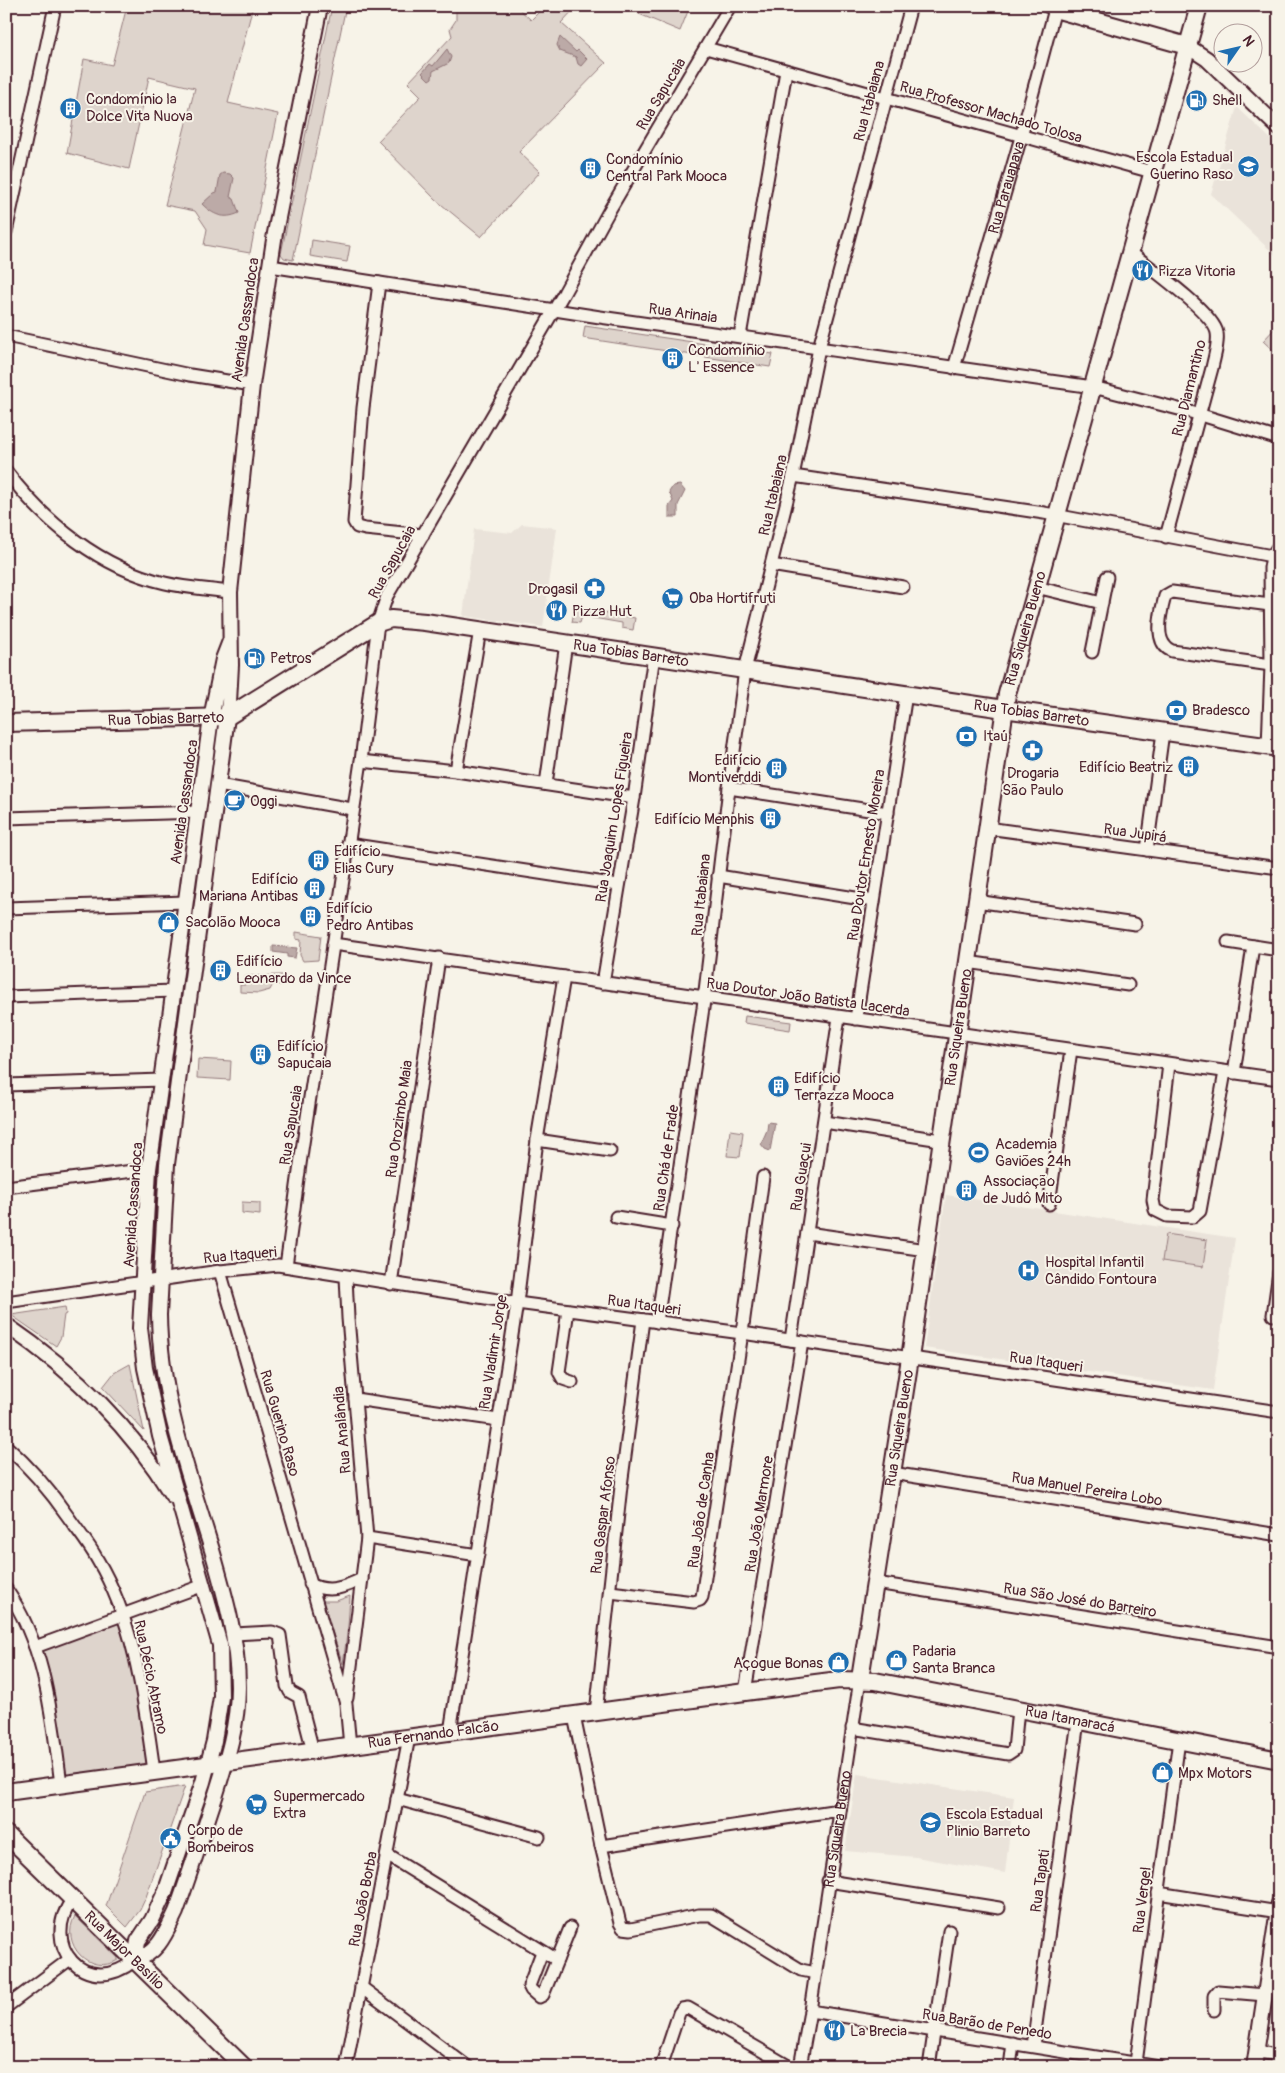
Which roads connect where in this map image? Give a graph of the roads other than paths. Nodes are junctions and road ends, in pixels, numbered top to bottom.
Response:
1 (55, 6) edge
2 (320, 6) edge
3 (730, 6) edge
4 (910, 6) edge
5 (1199, 6) edge
6 (1052, 7) edge
7 (1187, 46) junction
8 (706, 48) junction
9 (786, 71) junction
10 (885, 98) junction
11 (1279, 128) edge
12 (1021, 136) junction
13 (1152, 172) junction
14 (6, 232) edge
15 (1130, 252) junction
16 (270, 266) junction
17 (379, 283) junction
18 (555, 308) junction
19 (6, 336) edge
20 (740, 336) junction
21 (818, 348) junction
22 (954, 368) junction
23 (252, 385) junction
24 (1093, 387) junction
25 (1198, 414) junction
26 (1279, 439) edge
27 (6, 471) edge
28 (793, 476) junction
29 (1056, 515) junction
30 (423, 535) junction
31 (1166, 537) junction
32 (1279, 544) edge
33 (1272, 556) junction
34 (771, 565) junction
35 (1107, 577) dead end
36 (903, 587) dead end
37 (1036, 587) junction
38 (230, 592) junction
39 (1102, 602) junction
40 (1270, 605) junction
41 (378, 623) junction
42 (480, 630) junction
43 (566, 643) junction
44 (1092, 652) dead end
45 (654, 655) junction
46 (1271, 665) junction
47 (745, 670) junction
48 (906, 694) junction
49 (1004, 709) junction
50 (220, 717) junction
51 (6, 723) edge
52 (1163, 732) junction
53 (1273, 747) edge
54 (361, 761) junction
55 (456, 772) junction
56 (546, 784) junction
57 (218, 785) junction
58 (729, 788) junction
59 (634, 798) junction
60 (352, 809) junction
61 (198, 812) junction
62 (888, 813) junction
63 (6, 818) edge
64 (986, 828) junction
65 (348, 844) junction
66 (1147, 850) junction
67 (1279, 868) edge
68 (718, 876) junction
69 (618, 885) junction
70 (874, 901) junction
71 (976, 901) junction
72 (186, 902) junction
73 (6, 908) edge
74 (1135, 924) dead end
75 (1228, 942) dead end
76 (334, 944) junction
77 (1253, 946) junction
78 (1279, 950) edge
79 (439, 958) junction
80 (967, 962) junction
81 (564, 977) junction
82 (603, 983) junction
83 (1128, 984) dead end
84 (191, 991) junction
85 (174, 992) junction
86 (6, 997) edge
87 (704, 998) junction
88 (839, 1017) junction
89 (856, 1019) junction
90 (956, 1034) junction
91 (1071, 1050) junction
92 (1169, 1064) junction
93 (1230, 1073) junction
94 (1279, 1079) edge
95 (162, 1080) junction
96 (6, 1084) edge
97 (824, 1122) junction
98 (537, 1140) junction
99 (941, 1140) junction
100 (610, 1151) dead end
101 (149, 1169) junction
102 (763, 1177) dead end
103 (6, 1187) edge
104 (1048, 1204) dead end
105 (616, 1217) dead end
106 (672, 1226) junction
107 (807, 1233) junction
108 (926, 1250) junction
109 (286, 1266) junction
110 (220, 1271) junction
111 (1279, 1272) edge
112 (346, 1277) junction
113 (162, 1280) junction
114 (144, 1282) junction
115 (391, 1284) junction
116 (1277, 1294) edge
117 (6, 1302) edge
118 (517, 1303) junction
119 (568, 1310) junction
120 (1273, 1315) dead end
121 (642, 1320) junction
122 (656, 1322) junction
123 (6, 1325) edge
124 (742, 1333) junction
125 (797, 1341) junction
126 (910, 1358) junction
127 (572, 1382) dead end
128 (355, 1399) junction
129 (1279, 1412) edge
130 (498, 1420) junction
131 (6, 1446) edge
132 (892, 1474) junction
133 (181, 1510) junction
134 (1279, 1535) edge
135 (368, 1538) junction
136 (478, 1555) junction
137 (362, 1579) junction
138 (876, 1583) junction
139 (310, 1584) junction
140 (204, 1585) junction
141 (6, 1589) edge
142 (610, 1592) junction
143 (122, 1615) junction
144 (234, 1634) junction
145 (35, 1647) junction
146 (1279, 1647) edge
147 (860, 1679) junction
148 (745, 1692) junction
149 (346, 1704) junction
150 (1018, 1709) junction
151 (596, 1713) junction
152 (574, 1716) junction
153 (1078, 1720) junction
154 (852, 1728) junction
155 (450, 1732) junction
156 (409, 1737) junction
157 (1179, 1740) junction
158 (350, 1746) junction
159 (313, 1751) junction
160 (1279, 1760) edge
161 (226, 1762) junction
162 (208, 1765) junction
163 (154, 1771) junction
164 (61, 1784) junction
165 (6, 1792) edge
166 (397, 1799) junction
167 (840, 1810) junction
168 (189, 1824) junction
169 (205, 1828) junction
170 (6, 1834) edge
171 (539, 1837) dead end
172 (601, 1846) junction
173 (180, 1847) junction
174 (196, 1852) junction
175 (387, 1855) junction
176 (828, 1881) junction
177 (1158, 1893) junction
178 (73, 1900) junction
179 (999, 1908) dead end
180 (1278, 1909) edge
181 (570, 1928) dead end
182 (950, 1931) dead end
183 (542, 1952) junction
184 (70, 1959) junction
185 (135, 1960) junction
186 (556, 1960) junction
187 (816, 1973) junction
188 (361, 1987) junction
189 (1265, 1996) junction
190 (6, 2007) edge
191 (1214, 2010) dead end
192 (810, 2011) junction
193 (934, 2031) junction
194 (1013, 2043) junction
195 (1033, 2046) junction
196 (1257, 2052) junction
197 (1279, 2055) edge
198 (1136, 2063) junction
199 (244, 2067) edge
200 (346, 2067) edge
201 (468, 2067) edge
202 (661, 2067) edge
203 (790, 2067) edge
204 (800, 2067) edge
205 (929, 2067) edge
206 (1010, 2067) edge
207 (1159, 2067) edge
208 (1254, 2067) edge

1 - 14 street
2 - 16 street, Avenida Cassandoca
3 - 8 street, Rua Sapucaia
4 - 10 street, Rua Itabaiana
5 - 7 main road, Rua Siqueira Bueno
6 - 7 main road
6 - 12 street, Rua Parauapava
7 - 11 street
7 - 13 main road, Rua Siqueira Bueno
8 - 9 street, Rua Professor Machado Tolosa
8 - 18 street, Rua Sapucaia
9 - 10 street, Rua Professor Machado Tolosa
9 - 20 street
10 - 12 street, Rua Professor Machado Tolosa
10 - 21 street, Rua Itabaiana
12 - 13 street, Rua Professor Machado Tolosa
12 - 22 street, Rua Parauapava
13 - 15 main road, Rua Siqueira Bueno
15 - 24 main road, Rua Siqueira Bueno
15 - 25 street, Rua Diamantino
16 - 17 street, Rua Arinaia
16 - 23 street, Avenida Cassandoca
17 - 18 street, Rua Arinaia
17 - 30 street
18 - 20 street, Rua Arinaia
18 - 30 street, Rua Sapucaia
19 - 23 street
20 - 21 street, Rua Arinaia
21 - 22 street, Rua Arinaia
21 - 28 street, Rua Itabaiana
22 - 24 street, Rua Arinaia
23 - 38 street, Avenida Cassandoca
24 - 25 street, Rua Arinaia
24 - 29 main road, Rua Siqueira Bueno
25 - 26 street, Rua Arinaia
25 - 31 street, Rua Diamantino
27 - 38 street
28 - 29 street
28 - 34 street, Rua Itabaiana
29 - 31 street
29 - 37 main road, Rua Siqueira Bueno
30 - 41 street, Rua Sapucaia
31 - 33 street
32 - 33 street
33 - 40 street
34 - 36 street
34 - 47 street, Rua Itabaiana
35 - 39 street
37 - 39 street
37 - 49 main road, Rua Siqueira Bueno
38 - 50 street, Avenida Cassandoca
39 - 44 street
40 - 46 street
40 - 46 street
41 - 42 main road, Rua Tobias Barreto
41 - 50 main road, Rua Tobias Barreto
41 - 54 street, Rua Sapucaia
42 - 43 main road, Rua Tobias Barreto
42 - 55 street
43 - 45 main road, Rua Tobias Barreto
43 - 56 street
45 - 47 main road, Rua Tobias Barreto
45 - 59 street, Rua Joaquim Lopes Figueira
46 - 53 street
47 - 48 main road, Rua Tobias Barreto
47 - 58 street, Rua Itabaiana
48 - 49 main road, Rua Tobias Barreto
48 - 62 street, Rua Doutor Ernesto Moreira
49 - 52 main road, Rua Tobias Barreto
49 - 64 main road, Rua Siqueira Bueno
50 - 51 main road, Rua Tobias Barreto
50 - 57 street, Avenida Cassandoca
50 - 61 street, Avenida Cassandoca
52 - 53 main road, Rua Tobias Barreto
52 - 66 street
54 - 55 street
54 - 60 street, Rua Sapucaia
55 - 56 street
56 - 59 street
57 - 60 street
57 - 84 street, Avenida Cassandoca
58 - 62 street
58 - 68 street, Rua Itabaiana
59 - 69 street, Rua Joaquim Lopes Figueira
60 - 65 street, Rua Sapucaia
61 - 63 street
61 - 72 street, Avenida Cassandoca
62 - 70 street, Rua Doutor Ernesto Moreira
64 - 66 street, Rua Jupirá
64 - 71 main road, Rua Siqueira Bueno
65 - 69 street
65 - 76 street, Rua Sapucaia
66 - 67 street, Rua Jupirá
68 - 70 street
68 - 87 street, Rua Itabaiana
69 - 82 street, Rua Joaquim Lopes Figueira
70 - 89 street, Rua Doutor Ernesto Moreira
71 - 74 street
71 - 80 main road, Rua Siqueira Bueno
72 - 73 street
72 - 85 street, Avenida Cassandoca
75 - 77 street
76 - 79 street, Rua Doutor João Batista Lacerda
76 - 109 street, Rua Sapucaia
77 - 78 street
77 - 93 street
79 - 81 street, Rua Doutor João Batista Lacerda
79 - 115 street, Rua Orozimbo Maia
80 - 83 street
80 - 90 main road, Rua Siqueira Bueno
81 - 82 street, Rua Doutor João Batista Lacerda
81 - 98 street, Rua Vladimir Jorge
82 - 87 street, Rua Doutor João Batista Lacerda
84 - 85 street
84 - 113 street, Avenida Cassandoca
85 - 86 street
85 - 95 street, Avenida Cassandoca
87 - 88 street, Rua Doutor João Batista Lacerda
87 - 106 street, Rua Chá de Frade
88 - 89 street, Rua Doutor João Batista Lacerda
88 - 97 street, Rua Guaçui
89 - 90 street, Rua Doutor João Batista Lacerda
90 - 91 street, Rua Doutor João Batista Lacerda
90 - 99 main road, Rua Siqueira Bueno
91 - 92 street, Rua Doutor João Batista Lacerda
91 - 104 street
92 - 93 street, Rua Doutor João Batista Lacerda
92 - 93 street
93 - 94 street, Rua Doutor João Batista Lacerda
95 - 96 street
95 - 101 street, Avenida Cassandoca
97 - 99 street
97 - 107 street, Rua Guaçui
98 - 100 street
98 - 118 street, Rua Vladimir Jorge
99 - 108 main road, Rua Siqueira Bueno
101 - 103 street
101 - 114 street, Avenida Cassandoca
102 - 124 street, Rua João de Canha
105 - 106 street
106 - 122 street, Rua Chá de Frade
107 - 108 street
107 - 125 street, Rua Guaçui
108 - 126 main road, Rua Siqueira Bueno
109 - 110 street, Rua Itaqueri
109 - 112 street, Rua Itaqueri
110 - 113 street, Rua Itaqueri
110 - 139 street, Rua Guerino Raso
111 - 116 street
112 - 115 street, Rua Itaqueri
112 - 128 street, Rua Analândia
113 - 114 street, Rua Itaqueri
113 - 144 street, Avenida Cassandoca
114 - 117 street, Rua Itaqueri
114 - 133 street, Avenida Cassandoca
115 - 118 street, Rua Itaqueri
116 - 120 street
118 - 119 street, Rua Itaqueri
118 - 130 street, Rua Vladimir Jorge
119 - 121 street, Rua Itaqueri
119 - 127 street
121 - 122 street, Rua Itaqueri
121 - 142 street, Rua Gaspar Afonso
122 - 124 street, Rua Itaqueri
123 - 133 street
124 - 125 street, Rua Itaqueri
124 - 142 street, Rua João de Canha
125 - 126 street, Rua Itaqueri
125 - 148 street, Rua João Marmore
126 - 129 street, Rua Itaqueri
126 - 132 main road, Rua Siqueira Bueno
128 - 130 street
128 - 135 street, Rua Analândia
130 - 136 street, Rua Vladimir Jorge
131 - 143 street, Rua Décio Abramo
132 - 134 street, Rua Manuel Pereira Lobo
132 - 138 main road, Rua Siqueira Bueno
133 - 140 street, Avenida Cassandoca
135 - 136 street
135 - 137 street, Rua Analândia
136 - 155 street, Rua Vladimir Jorge
137 - 139 street
137 - 149 street, Rua Analândia
138 - 146 street, Rua São José do Barreiro
138 - 147 main road, Rua Siqueira Bueno
139 - 149 street, Rua Guerino Raso
140 - 143 street
140 - 162 street, Avenida Cassandoca
141 - 145 street
142 - 151 street, Rua Gaspar Afonso
143 - 145 street
143 - 163 street, Rua Décio Abramo
144 - 159 street
144 - 161 street, Avenida Cassandoca
145 - 164 street
147 - 148 main road, Rua Fernando Falcão
147 - 150 main road, Rua Itamaracá
147 - 154 street, Rua Siqueira Bueno
148 - 151 main road, Rua Fernando Falcão
149 - 158 street
150 - 153 main road, Rua Itamaracá
150 - 154 street
151 - 152 main road, Rua Fernando Falcão
152 - 155 main road, Rua Fernando Falcão
152 - 172 street
153 - 157 main road, Rua Itamaracá
153 - 195 street, Rua Tapati
154 - 167 street, Rua Siqueira Bueno
155 - 156 main road, Rua Fernando Falcão
156 - 158 main road, Rua Fernando Falcão
156 - 166 street, Rua João Borba
157 - 160 main road, Rua Itamaracá
157 - 177 street, Rua Vergel
158 - 159 main road, Rua Fernando Falcão
159 - 161 main road, Rua Fernando Falcão
161 - 162 main road, Rua Fernando Falcão
161 - 169 street, Avenida Cassandoca
162 - 163 main road, Rua Fernando Falcão
162 - 168 street, Avenida Cassandoca
163 - 164 main road, Rua Fernando Falcão
164 - 165 main road, Rua Fernando Falcão
166 - 171 street
166 - 175 street, Rua João Borba
167 - 172 street
167 - 176 street, Rua Siqueira Bueno
168 - 169 street
168 - 173 street, Avenida Cassandoca
169 - 174 street, Avenida Cassandoca
170 - 178 main road, Rua Major Basílio
172 - 187 street
173 - 174 street
173 - 185 street, Avenida Cassandoca
174 - 185 street, Avenida Cassandoca
175 - 183 street
175 - 188 street, Rua João Borba
176 - 179 street
176 - 187 street, Rua Siqueira Bueno
177 - 180 street
177 - 198 street, Rua Vergel
178 - 184 street
178 - 185 main road, Rua Major Basílio
180 - 189 street
181 - 186 street
182 - 193 street
183 - 186 street
183 - 186 street
184 - 185 street
184 - 190 street
185 - 199 main road, Rua Major Basílio
187 - 192 street, Rua Siqueira Bueno
188 - 200 street, Rua João Borba
188 - 201 street
189 - 191 street
189 - 196 street
192 - 193 street, Rua Barão de Penedo
192 - 204 street, Rua Siqueira Bueno
193 - 194 street, Rua Barão de Penedo
193 - 205 street
194 - 195 street, Rua Barão de Penedo
194 - 206 street
195 - 198 street, Rua Barão de Penedo
196 - 197 street
196 - 208 street
198 - 207 street, Rua Barão de Penedo
202 - 203 street

